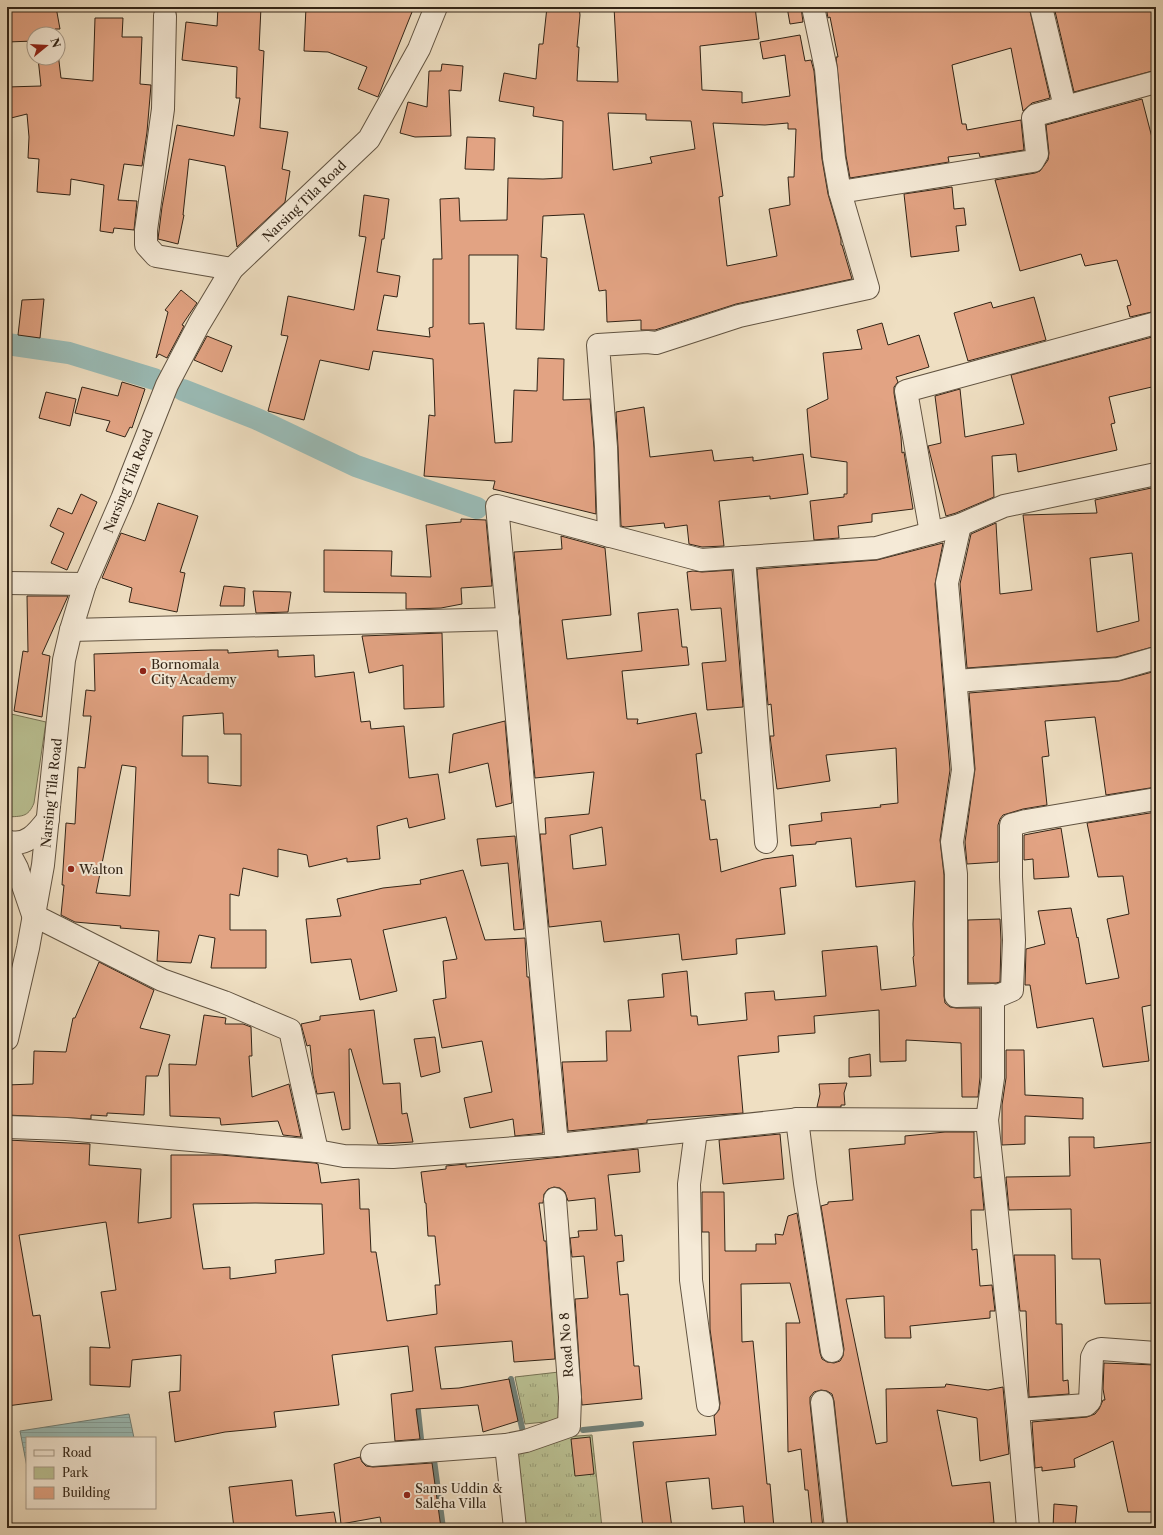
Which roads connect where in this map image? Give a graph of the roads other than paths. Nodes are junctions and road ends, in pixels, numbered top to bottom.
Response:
1 (436, 7) edge
2 (813, 7) edge
3 (1041, 7) edge
4 (165, 16) dead end
5 (1156, 82) edge
6 (1064, 108) junction
7 (840, 192) junction
8 (232, 269) junction
9 (1156, 323) edge
10 (1156, 474) edge
11 (960, 525) junction
12 (930, 533) junction
13 (608, 536) junction
14 (744, 557) junction
15 (7, 583) edge
16 (85, 584) junction
17 (508, 619) junction
18 (71, 630) junction
19 (1156, 658) edge
20 (956, 681) junction
21 (1156, 799) edge
22 (48, 819) junction
23 (7, 841) edge
24 (766, 842) dead end
25 (7, 849) edge
26 (34, 915) junction
27 (993, 998) junction
28 (7, 1039) edge
29 (797, 1120) junction
30 (987, 1120) junction
31 (7, 1127) edge
32 (696, 1131) junction
33 (557, 1145) junction
34 (317, 1151) junction
35 (555, 1199) dead end
36 (832, 1351) dead end
37 (1156, 1353) edge
38 (822, 1402) dead end
39 (708, 1405) dead end
40 (1018, 1410) junction
41 (506, 1445) junction
42 (372, 1454) dead end
43 (515, 1528) edge
44 (836, 1528) edge
45 (1028, 1528) edge

1 - 8 street, Narsing Tila Road
2 - 7 street
3 - 6 street
4 - 8 street
5 - 6 street
6 - 7 street
7 - 13 street
8 - 16 street, Narsing Tila Road
9 - 12 street
10 - 11 street
11 - 12 street
11 - 20 street
12 - 14 street
13 - 14 street
13 - 17 street
14 - 24 street
15 - 16 street
16 - 18 street, Narsing Tila Road
17 - 18 street
17 - 33 street
18 - 22 street, Narsing Tila Road
19 - 20 street
20 - 27 street
21 - 27 street
22 - 23 street
22 - 26 street, Narsing Tila Road
25 - 26 street
26 - 28 street, Narsing Tila Road
26 - 34 street
27 - 30 street
29 - 30 street
29 - 32 street
29 - 36 street
30 - 40 street
31 - 34 street
32 - 33 street
32 - 39 street
33 - 34 street
35 - 41 street, Road No 8
37 - 40 street
38 - 44 street
40 - 45 street
41 - 42 street, Road No 8
41 - 43 street

